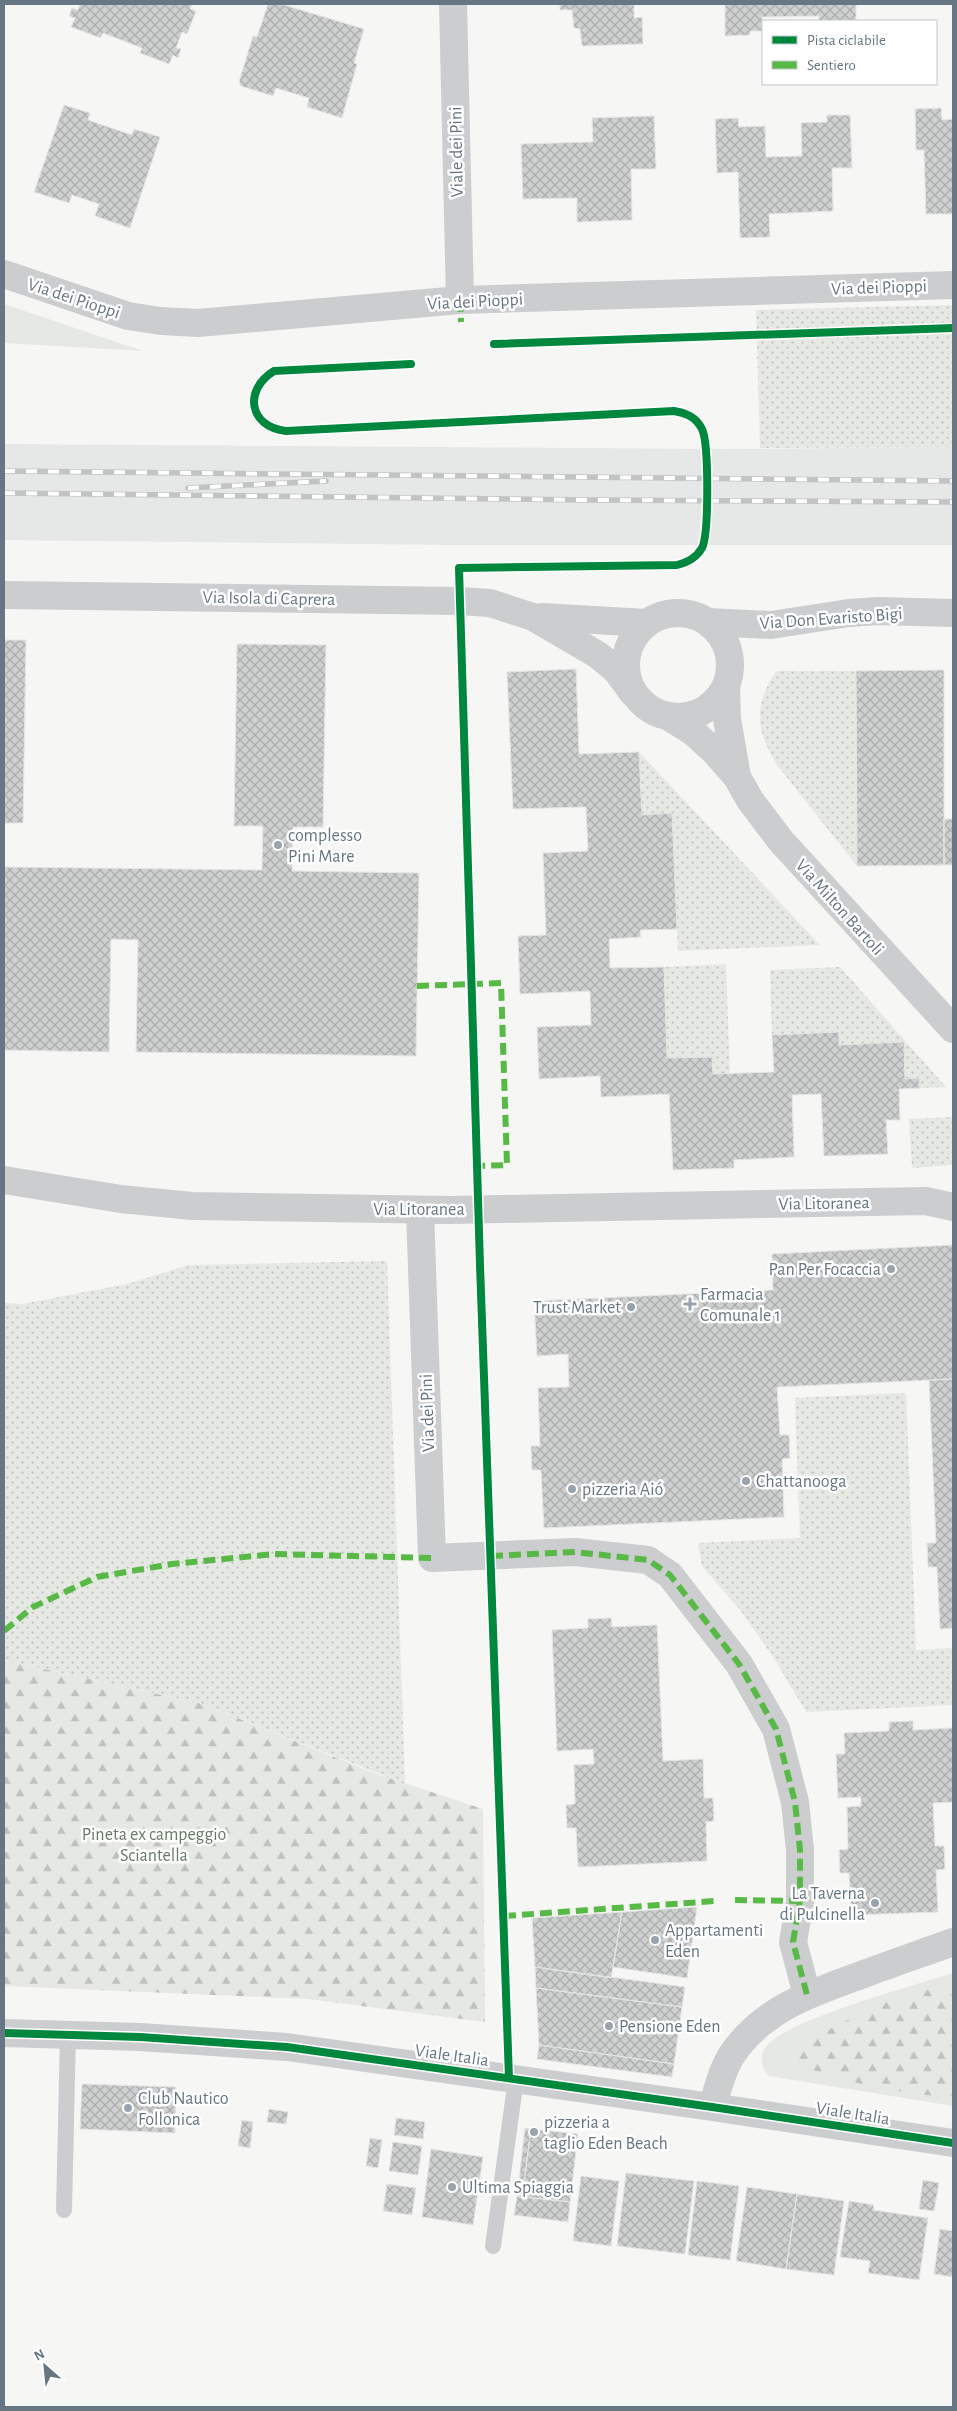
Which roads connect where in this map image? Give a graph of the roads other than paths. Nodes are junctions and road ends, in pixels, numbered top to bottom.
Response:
1 (453, 4) edge
2 (4, 274) edge
3 (953, 285) edge
4 (460, 300) junction
5 (4, 595) edge
6 (953, 613) edge
7 (533, 617) junction
8 (708, 622) junction
9 (647, 623) junction
10 (726, 685) junction
11 (633, 692) junction
12 (669, 717) junction
13 (737, 777) junction
14 (953, 1029) edge
15 (4, 1180) edge
16 (953, 1194) edge
17 (926, 1201) junction
18 (953, 1207) edge
19 (420, 1210) junction
20 (953, 1942) edge
21 (807, 1995) junction
22 (4, 2033) edge
23 (68, 2034) junction
24 (516, 2079) junction
25 (712, 2106) junction
26 (953, 2143) edge
27 (64, 2210) dead end
28 (493, 2246) dead end

1 - 4 street, Viale dei Pini
2 - 4 street, Via dei Pioppi
3 - 4 street, Via dei Pioppi
5 - 7 street, Via Isola di Caprera
6 - 8 street, Via Don Evaristo Bigi
7 - 9 street, Via Isola di Caprera
7 - 11 street, Via Isola di Caprera
8 - 9 street, Via Don Evaristo Bigi
8 - 10 street
9 - 11 street
10 - 12 street
10 - 13 street, Via Milton Bartoli
11 - 12 street
12 - 13 street, Via Milton Bartoli
13 - 14 street, Via Milton Bartoli
15 - 19 street, Via Litoranea
16 - 17 street, Via Litoranea
17 - 18 street, Via Litoranea
17 - 19 street, Via Litoranea
19 - 21 street, Via dei Pini
20 - 21 street
21 - 25 street
22 - 23 street, Viale Italia
23 - 24 street, Viale Italia
23 - 27 lane
24 - 25 street, Viale Italia
24 - 28 lane
25 - 26 street, Viale Italia

